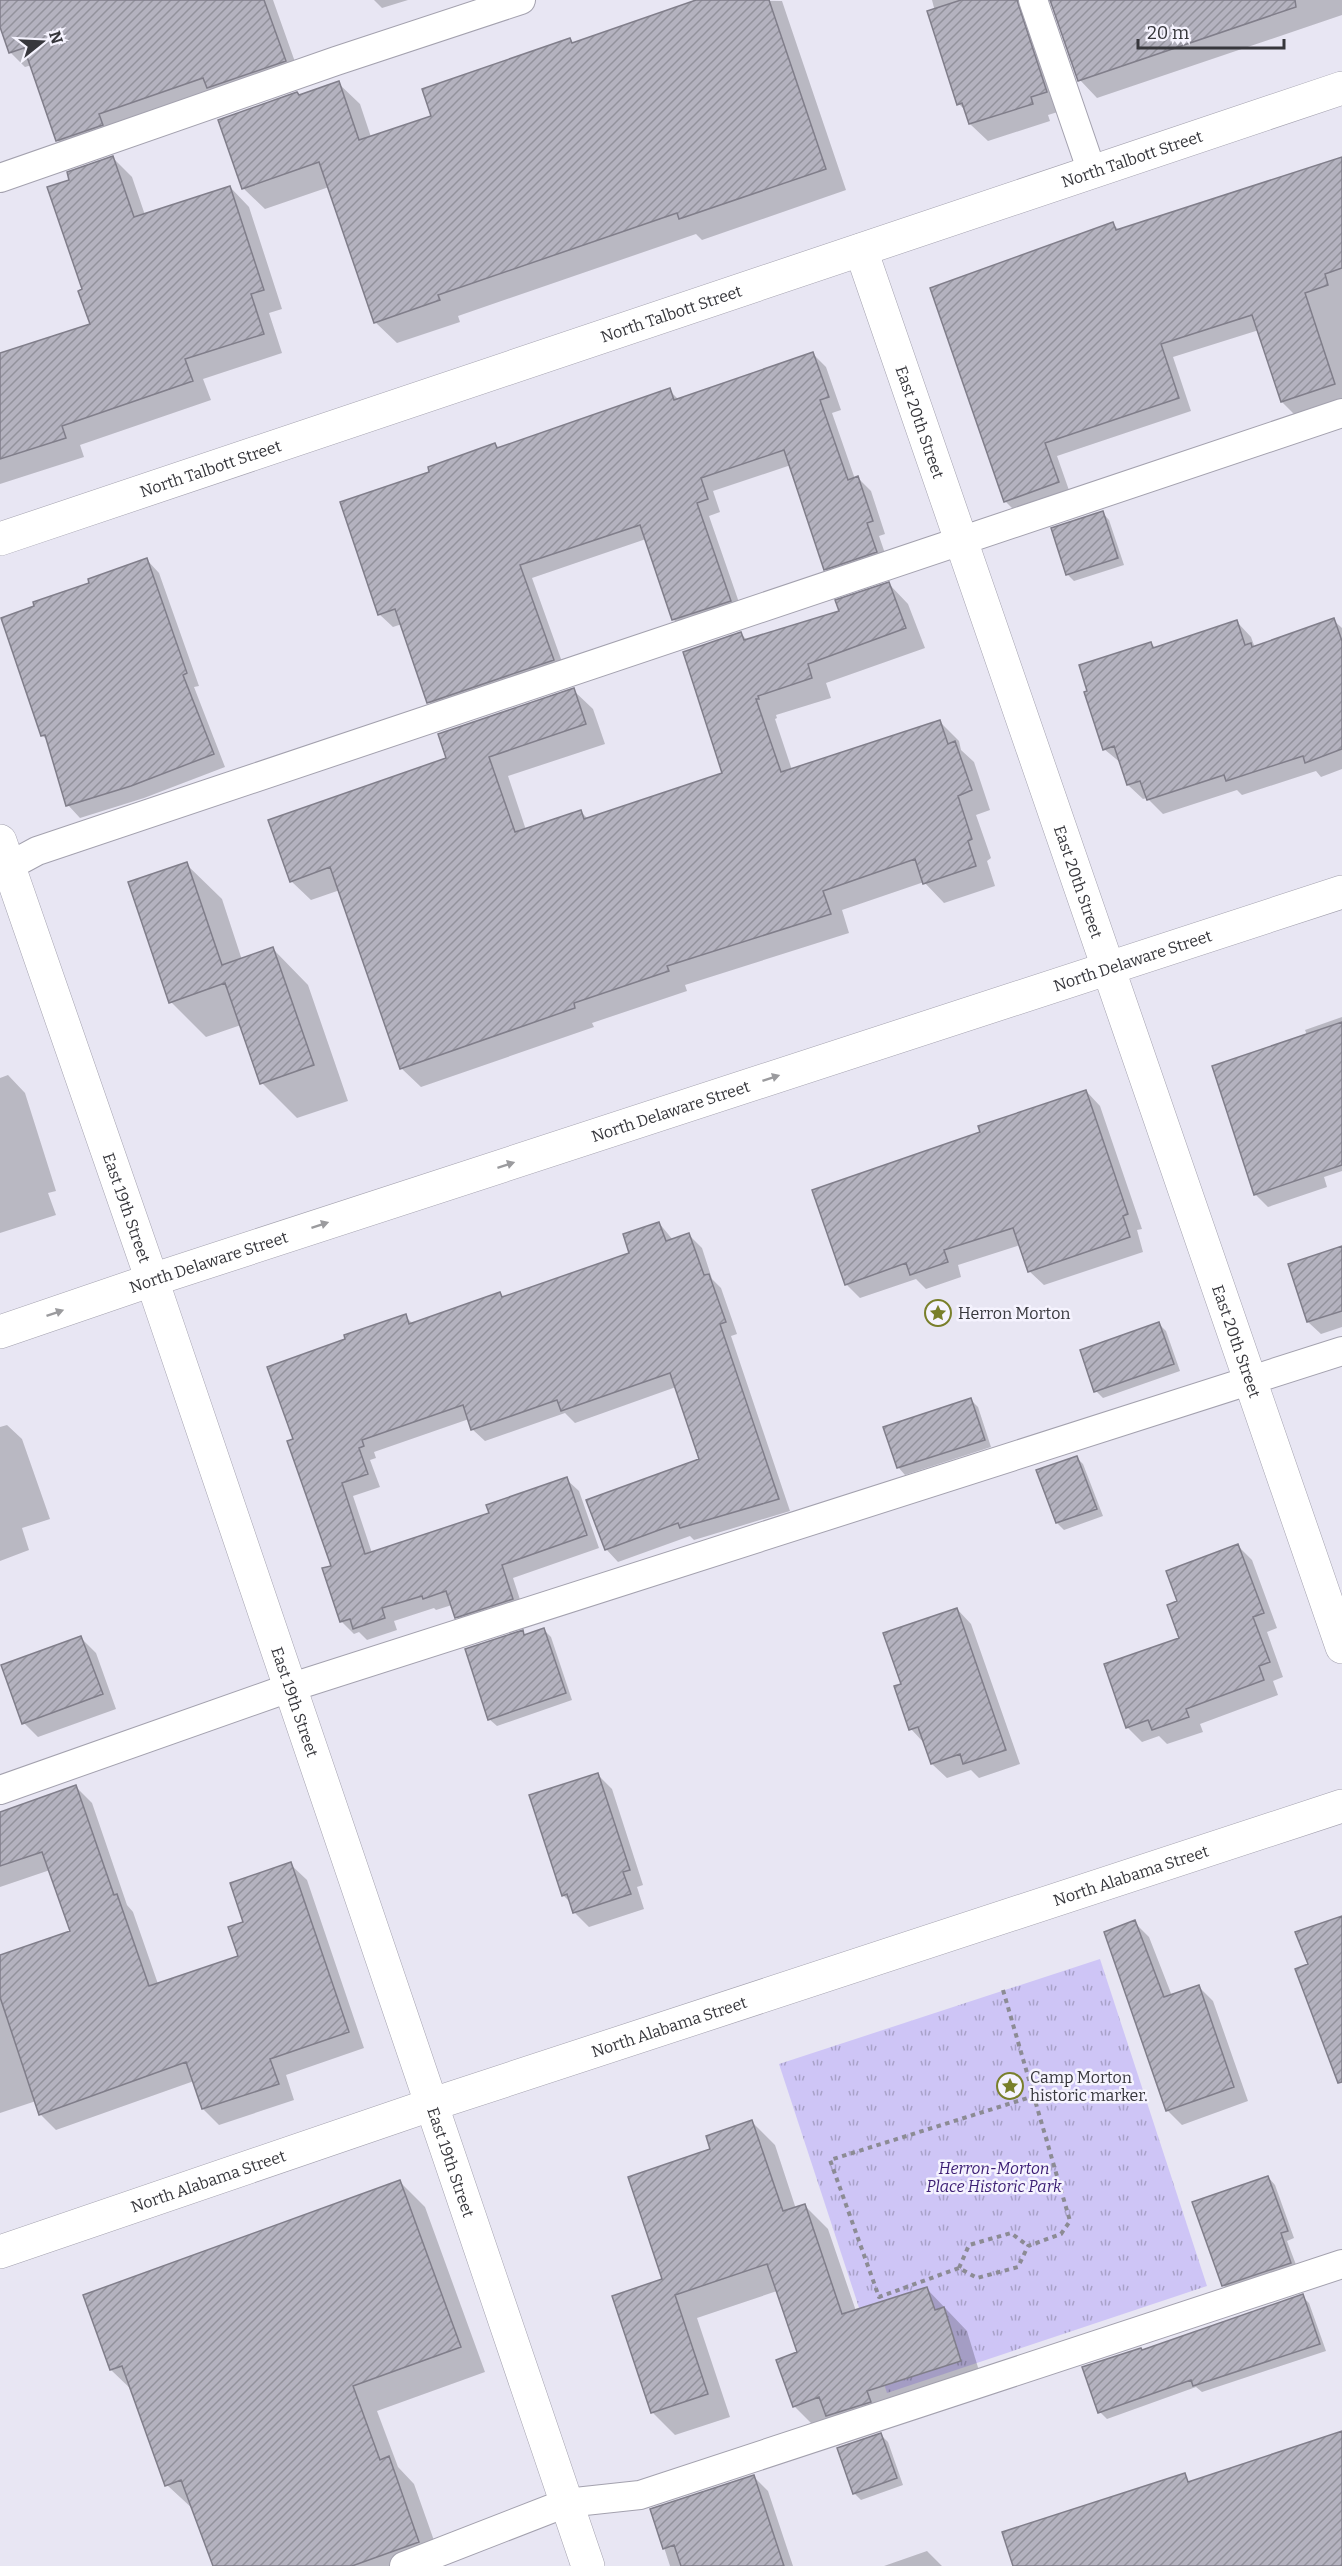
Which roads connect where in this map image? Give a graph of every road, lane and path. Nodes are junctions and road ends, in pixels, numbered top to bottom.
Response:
1 (521, 0) edge
2 (1033, 0) edge
3 (1342, 88) edge
4 (1092, 172) junction
5 (0, 178) edge
6 (861, 250) junction
7 (1342, 413) edge
8 (0, 539) edge
9 (960, 540) junction
10 (3, 859) edge
11 (1342, 892) edge
12 (1109, 968) junction
13 (152, 1280) junction
14 (0, 1332) edge
15 (1342, 1351) edge
16 (1251, 1381) junction
17 (1342, 1647) edge
18 (290, 1688) junction
19 (0, 1790) edge
20 (1342, 1806) edge
21 (1003, 1990) dead end
22 (1034, 2096) junction
23 (430, 2105) junction
24 (1028, 2246) junction
25 (0, 2252) edge
26 (1342, 2264) edge
27 (959, 2268) junction
28 (566, 2504) junction
29 (404, 2566) edge
30 (588, 2566) edge

1 - 5 lane
2 - 4 lane
3 - 4 street, North Talbott Street
4 - 6 street, North Talbott Street
6 - 8 street, North Talbott Street
6 - 9 street, East 20th Street
7 - 9 lane
9 - 10 lane
9 - 12 street, East 20th Street
10 - 13 street, East 19th Street
11 - 12 street, North Delaware Street
13 -> 12 street, North Delaware Street
12 - 16 street, East 20th Street
14 -> 13 street, North Delaware Street
13 - 18 street, East 19th Street
15 - 16 lane
16 - 17 street, East 20th Street
16 - 18 lane
18 - 19 lane
18 - 23 street, East 19th Street
20 - 23 street, North Alabama Street
21 - 22 path
22 - 24 path
22 - 27 path
23 - 25 street, North Alabama Street
23 - 28 street, East 19th Street
24 - 27 path
24 - 27 path
26 - 28 lane
28 - 29 lane
28 - 30 street, East 19th Street

